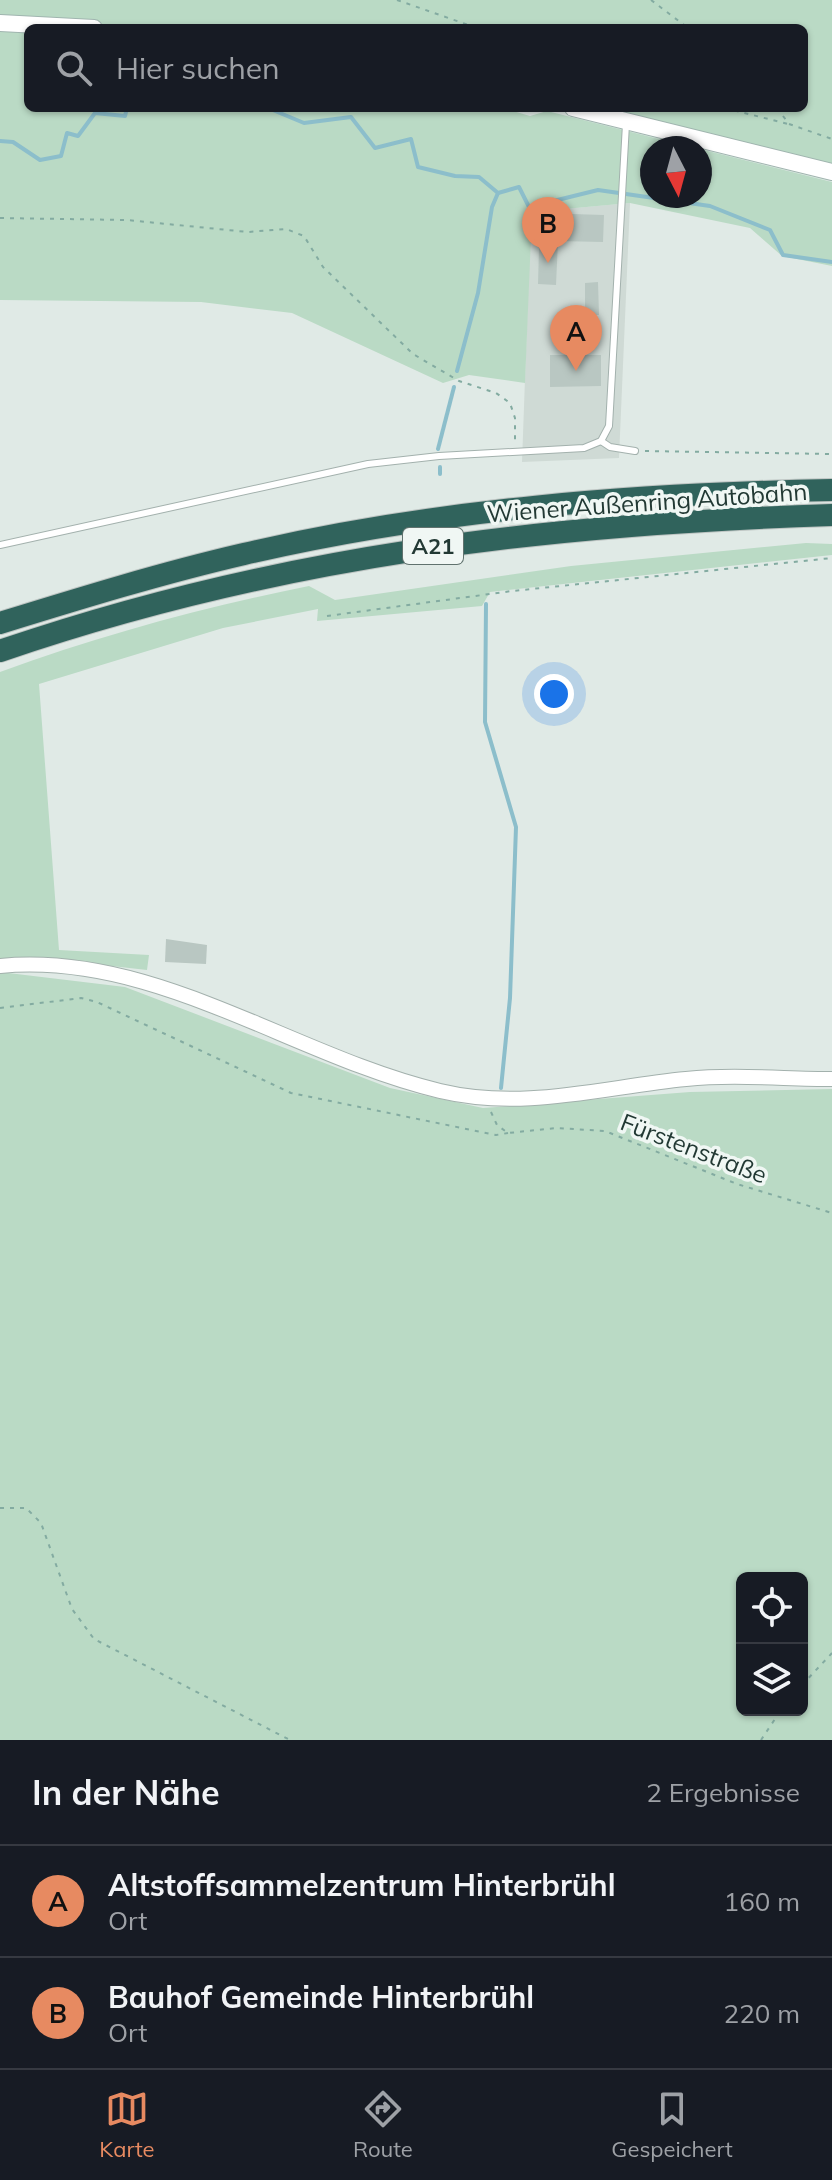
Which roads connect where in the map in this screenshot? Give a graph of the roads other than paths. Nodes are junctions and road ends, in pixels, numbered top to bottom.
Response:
1 (0, 23) edge
2 (24, 24) edge
3 (591, 112) edge
4 (626, 120) junction
5 (832, 172) edge
6 (601, 441) junction
7 (635, 451) road end
8 (832, 490) edge
9 (832, 515) edge
10 (0, 545) edge
11 (78, 599) junction
12 (0, 609) edge
13 (0, 623) edge
14 (0, 651) edge
15 (0, 966) edge
16 (832, 1079) edge

1 - 2 main road
3 - 4 main road
4 - 5 main road
4 - 6 lane
6 - 7 lane
6 - 10 lane
8 - 11 highway, Wiener Außenring Autobahn / A21
9 - 14 highway, Wiener Außenring Autobahn / A21
11 - 12 highway
11 - 13 highway, Wiener Außenring Autobahn / A21
15 - 16 street

